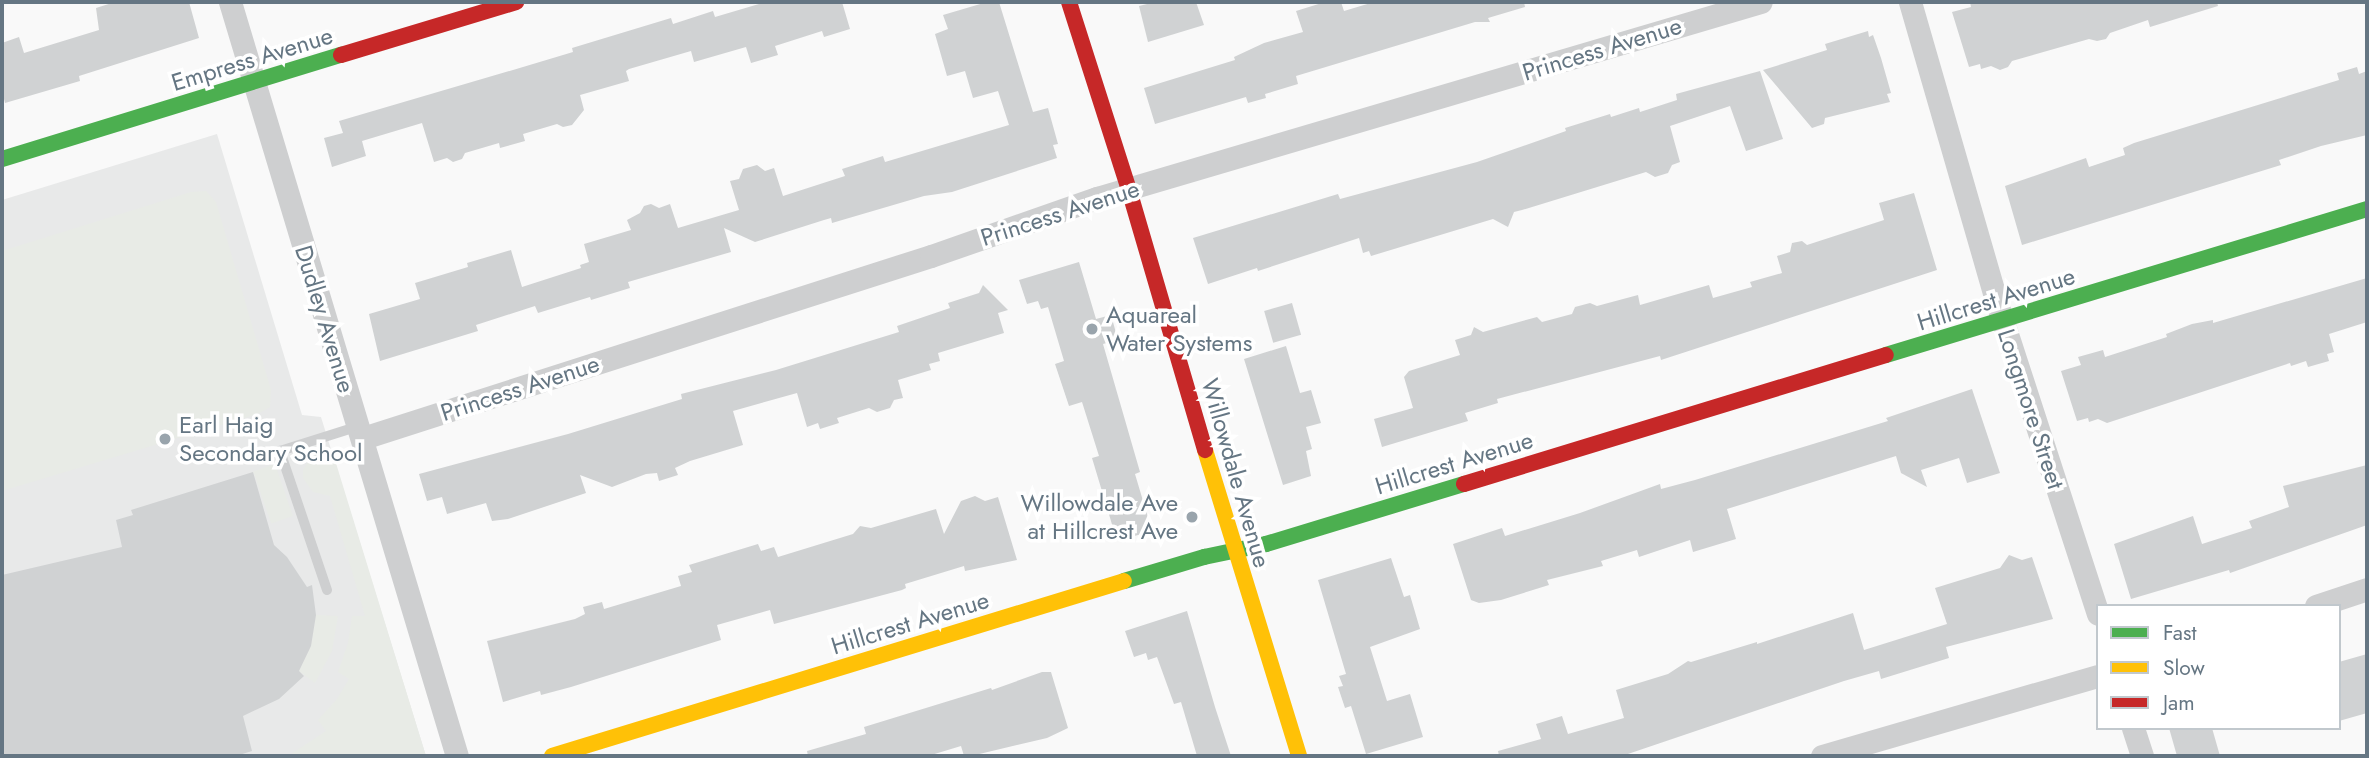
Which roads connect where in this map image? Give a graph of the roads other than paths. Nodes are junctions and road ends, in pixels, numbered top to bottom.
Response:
1 (230, 2) edge
2 (516, 2) edge
3 (1069, 2) edge
4 (1761, 2) edge
5 (1910, 2) edge
6 (254, 82) junction
7 (2, 159) edge
8 (1129, 190) junction
9 (2367, 209) edge
10 (2002, 321) junction
11 (361, 432) junction
12 (1234, 551) junction
13 (2367, 589) edge
14 (327, 590) dead end
15 (2322, 604) edge
16 (2096, 608) edge
17 (2096, 677) edge
18 (2134, 730) edge
19 (457, 756) edge
20 (552, 756) edge
21 (1299, 756) edge
22 (1822, 756) edge
23 (2142, 756) edge

1 - 6 street, Dudley Avenue
2 - 6 street, Empress Avenue
3 - 8 street, Willowdale Avenue
4 - 8 street, Princess Avenue
5 - 10 street, Longmore Street
6 - 7 street, Empress Avenue
6 - 11 street, Dudley Avenue
8 - 11 street, Princess Avenue
8 - 12 street, Willowdale Avenue
9 - 10 street, Hillcrest Avenue
10 - 12 street, Hillcrest Avenue
10 - 16 street, Longmore Street
11 - 14 lane
11 - 19 street, Dudley Avenue
12 - 20 street, Hillcrest Avenue
12 - 21 street, Willowdale Avenue
13 - 15 street
17 - 22 street
18 - 23 street

